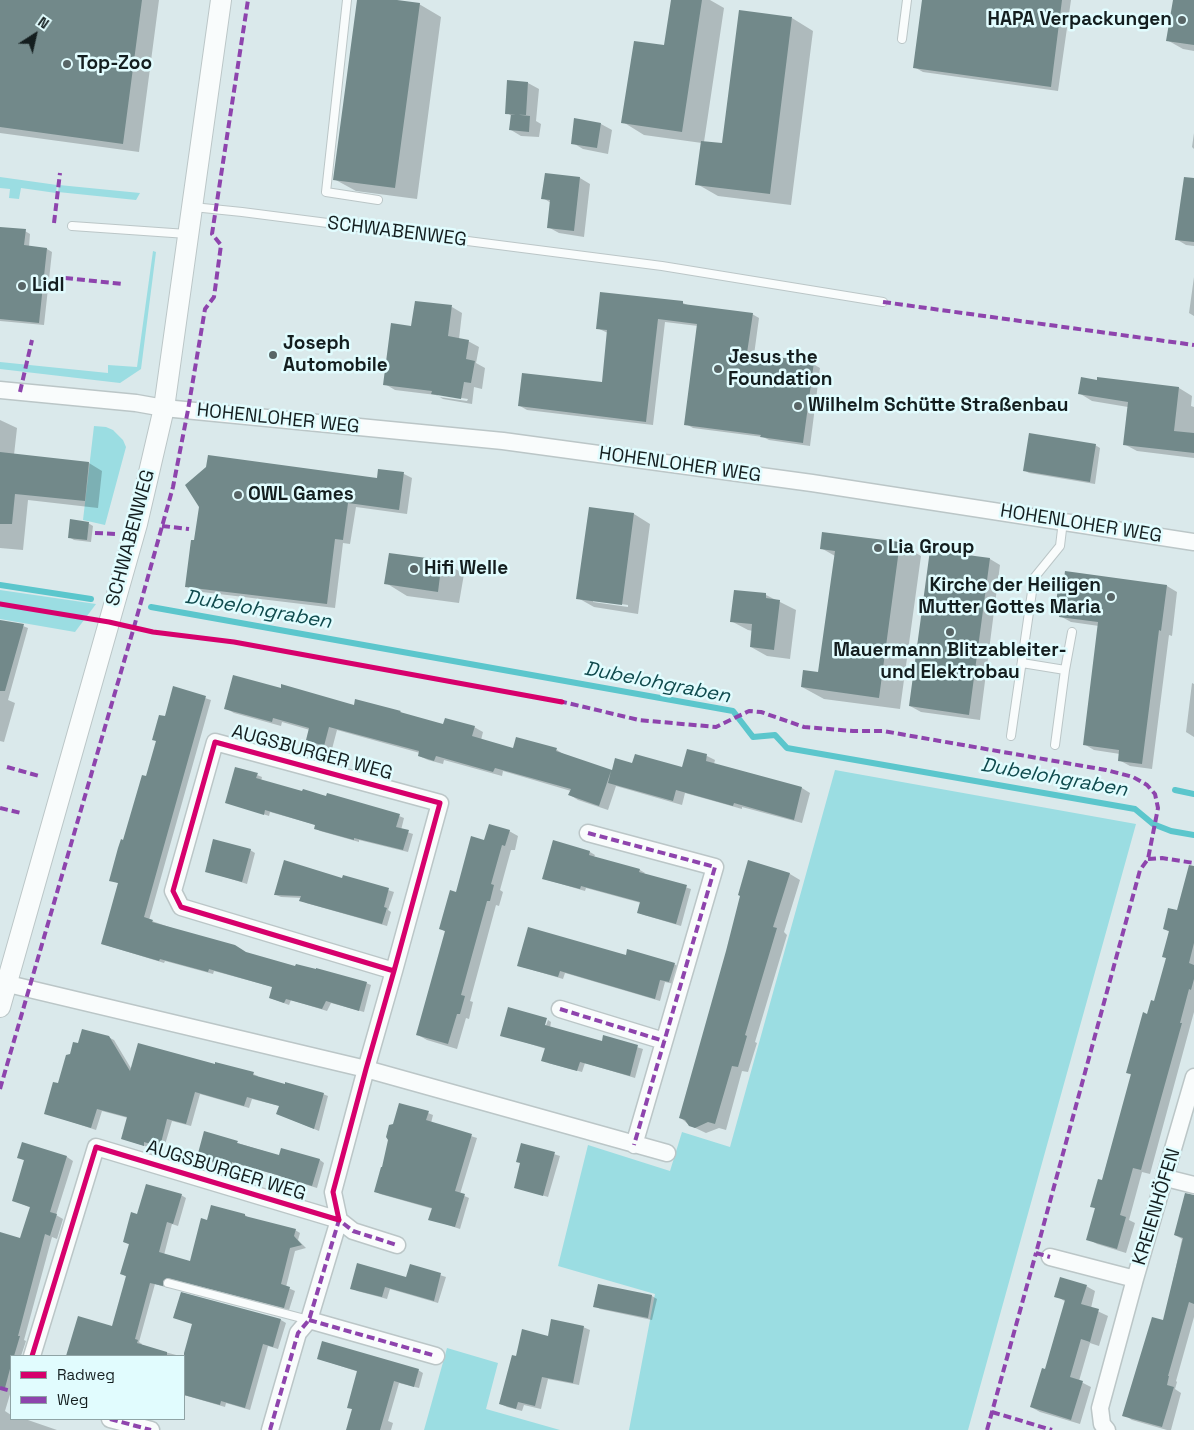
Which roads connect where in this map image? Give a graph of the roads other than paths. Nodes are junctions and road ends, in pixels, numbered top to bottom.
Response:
1 (221, 0) edge
2 (347, 0) edge
3 (907, 0) edge
4 (902, 39) dead end
5 (378, 200) dead end
6 (192, 207) junction
7 (72, 226) dead end
8 (188, 234) junction
9 (883, 302) dead end
10 (0, 390) edge
11 (164, 408) junction
12 (1063, 521) junction
13 (1194, 542) edge
14 (1072, 632) dead end
15 (1022, 663) junction
16 (1064, 670) junction
17 (1012, 736) dead end
18 (1055, 746) dead end
19 (588, 833) dead end
20 (394, 971) junction
21 (3, 982) edge
22 (0, 1007) edge
23 (560, 1009) dead end
24 (664, 1041) junction
25 (366, 1069) junction
26 (1194, 1078) edge
27 (634, 1145) junction
28 (667, 1153) dead end
29 (1166, 1178) junction
30 (1194, 1185) edge
31 (339, 1220) junction
32 (397, 1245) dead end
33 (1050, 1257) dead end
34 (1135, 1279) junction
35 (168, 1283) dead end
36 (309, 1320) junction
37 (32, 1355) edge
38 (436, 1356) dead end
39 (114, 1420) edge
40 (1101, 1428) edge
41 (151, 1430) edge
42 (270, 1430) edge

1 - 6 street, SCHWABENWEG
2 - 5 lane
3 - 4 lane
6 - 8 street, SCHWABENWEG
6 - 9 lane, SCHWABENWEG
7 - 8 lane
8 - 11 street, SCHWABENWEG
10 - 11 street, HOHENLOHER WEG
11 - 12 street, HOHENLOHER WEG
11 - 21 street, SCHWABENWEG
12 - 13 street, HOHENLOHER WEG
12 - 15 lane
14 - 16 lane
15 - 16 lane
15 - 17 lane
16 - 18 lane
19 - 24 street
20 - 20 street, AUGSBURGER WEG
20 - 25 street, AUGSBURGER WEG
21 - 22 street, SCHWABENWEG
21 - 25 street
23 - 24 street
24 - 27 street
25 - 27 street
25 - 31 street, AUGSBURGER WEG
26 - 29 street, KREIENHÖFEN
27 - 28 street
29 - 30 street
29 - 34 street, KREIENHÖFEN
31 - 32 street, AUGSBURGER WEG
31 - 36 street, AUGSBURGER WEG
31 - 37 street, AUGSBURGER WEG
33 - 34 street, KREIENHÖFEN
34 - 40 street, KREIENHÖFEN
35 - 36 lane
36 - 38 street
36 - 42 street, AUGSBURGER WEG
39 - 41 street

